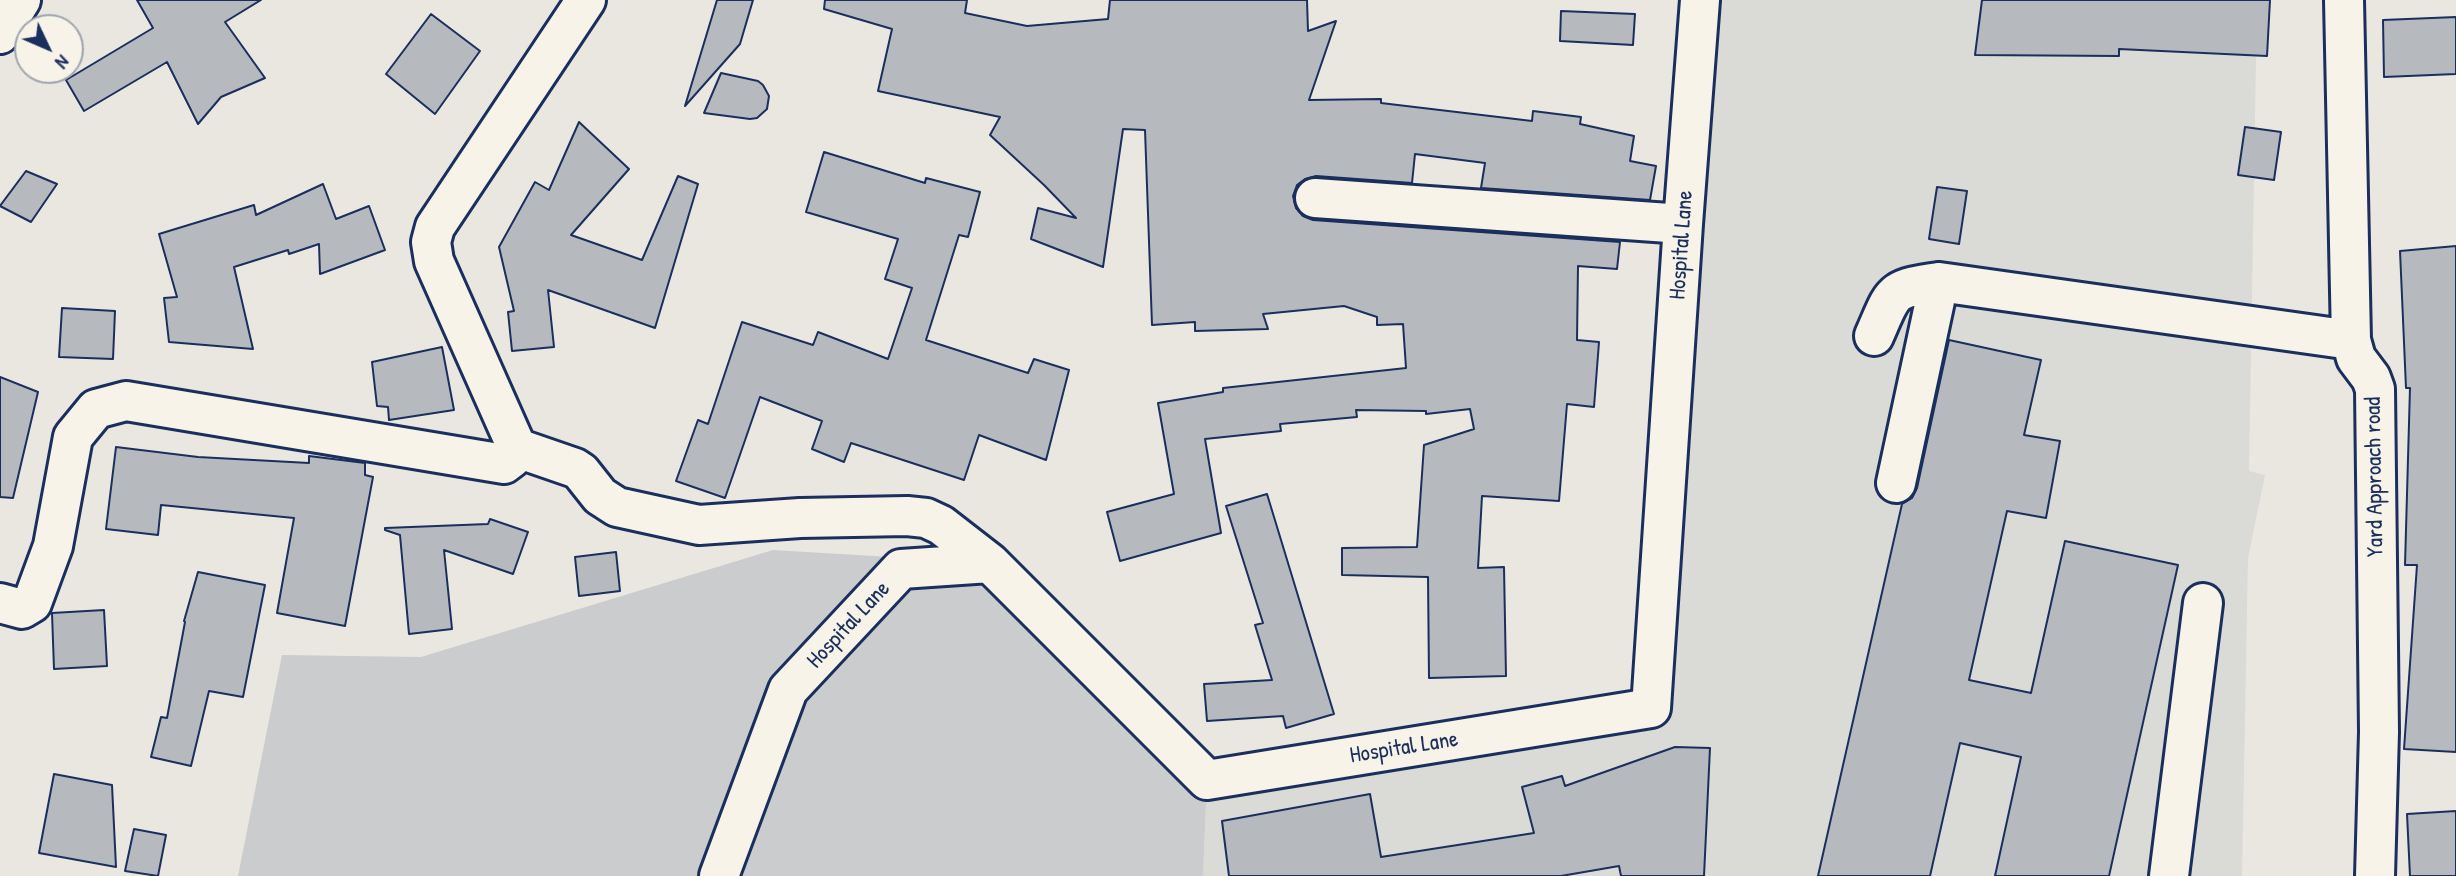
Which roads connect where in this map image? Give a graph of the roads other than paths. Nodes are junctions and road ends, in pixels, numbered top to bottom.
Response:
1 (21, 0) edge
2 (586, 0) edge
3 (1700, 0) edge
4 (2344, 0) edge
5 (0, 34) edge
6 (1315, 198) dead end
7 (1683, 225) junction
8 (1939, 282) junction
9 (1874, 336) dead end
10 (2351, 340) junction
11 (517, 448) junction
12 (1896, 483) dead end
13 (990, 563) junction
14 (0, 603) edge
15 (2203, 603) dead end
16 (719, 876) edge
17 (2169, 876) edge
18 (2375, 876) edge

1 - 5 street
2 - 11 street
3 - 7 street, Hospital Lane
4 - 10 street, Yard Approach road
6 - 7 street
7 - 13 street, Hospital Lane
8 - 9 street
8 - 10 street
8 - 12 street
10 - 18 street, Yard Approach road
11 - 13 street
11 - 14 street
13 - 16 street, Hospital Lane
15 - 17 street

